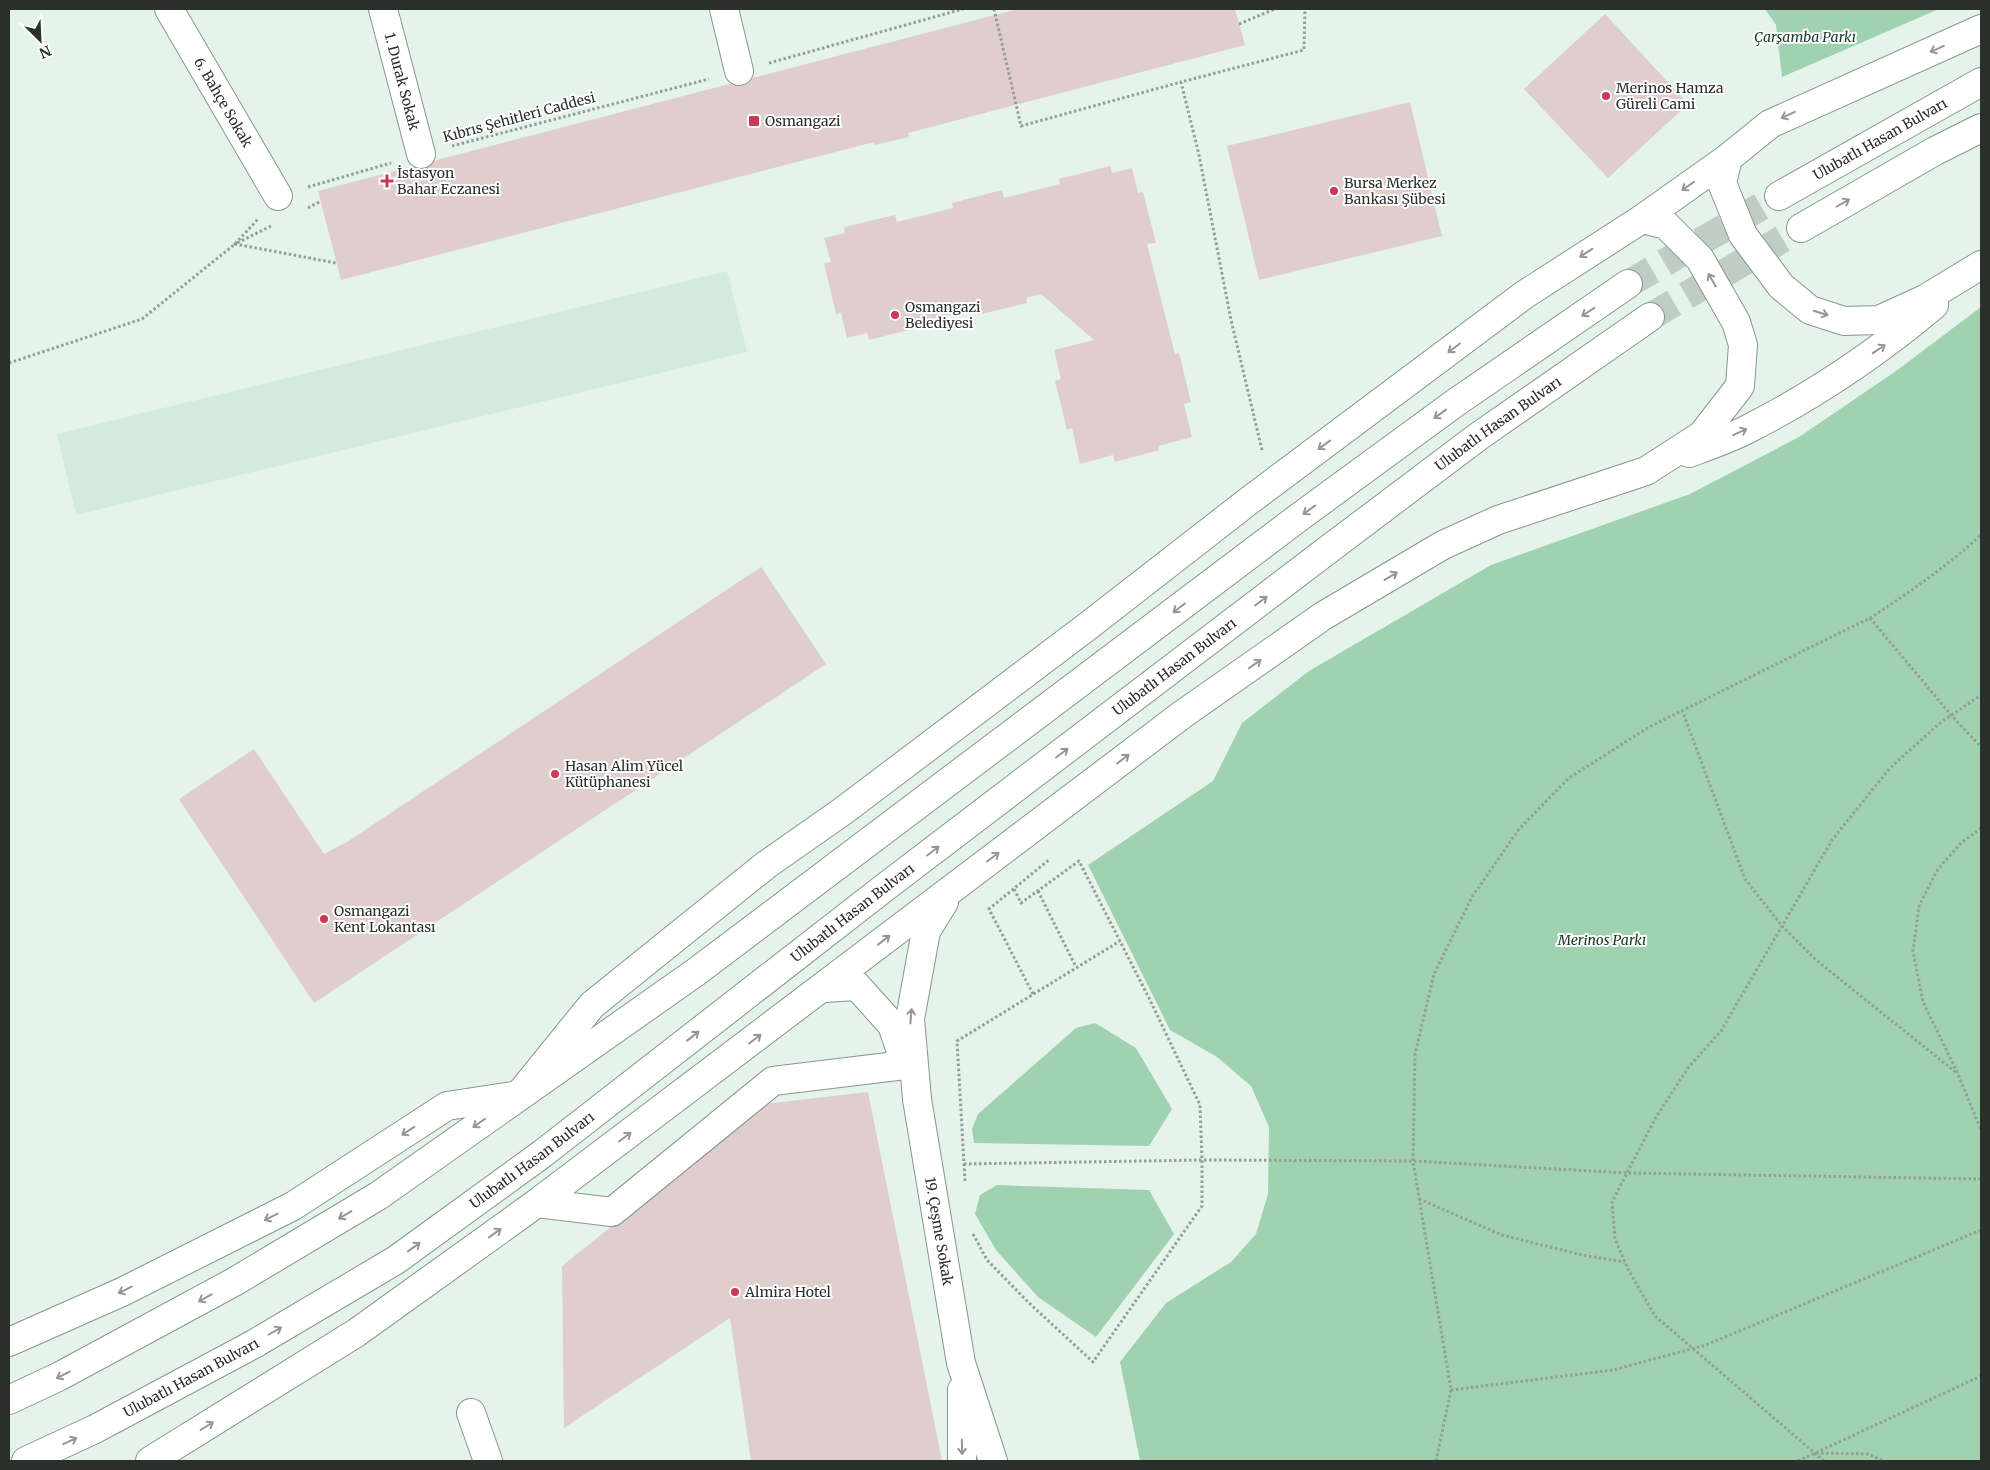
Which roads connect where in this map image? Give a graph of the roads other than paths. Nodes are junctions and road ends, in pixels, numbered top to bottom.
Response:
1 (169, 9) edge
2 (382, 9) edge
3 (724, 9) edge
4 (1981, 29) edge
5 (739, 71) road end
6 (1981, 82) edge
7 (1981, 128) edge
8 (421, 154) road end
9 (1728, 158) junction
10 (278, 196) road end
11 (1780, 196) tunnel mouth
12 (1642, 219) junction
13 (1801, 228) tunnel mouth
14 (1981, 266) edge
15 (1628, 284) tunnel mouth
16 (1650, 317) tunnel mouth
17 (1646, 471) junction
18 (954, 886) junction
19 (824, 988) junction
20 (905, 1064) junction
21 (654, 1065) junction
22 (519, 1095) junction
23 (917, 1099) junction
24 (537, 1203) junction
25 (356, 1334) junction
26 (9, 1342) edge
27 (961, 1364) junction
28 (9, 1400) edge
29 (471, 1413) dead end
30 (166, 1457) edge
31 (26, 1461) edge
32 (488, 1461) edge
33 (962, 1461) edge
34 (993, 1461) edge

1 - 10 main road, 6. Bahçe Sokak
2 - 8 main road, 1. Durak Sokak
3 - 5 main road
4 -> 9 main road
6 - 11 main road, Ulubatlı Hasan Bulvarı
13 -> 7 main road
9 -> 12 main road
9 -> 14 main road
17 -> 12 main road
12 -> 22 main road
17 -> 14 main road
15 -> 22 main road
21 -> 16 main road, Ulubatlı Hasan Bulvarı
18 -> 17 main road
19 -> 18 main road
23 -> 18 main road
19 - 20 main road
24 -> 19 main road
20 - 23 main road
20 - 24 main road
21 - 25 main road
31 -> 21 main road, Ulubatlı Hasan Bulvarı
22 -> 26 main road
22 -> 28 main road
23 - 27 main road, 19. Çeşme Sokak
25 -> 24 main road
30 -> 25 main road
27 -> 33 main road, 19. Çeşme Sokak
27 - 34 main road, 19. Çeşme Sokak
29 - 32 main road

